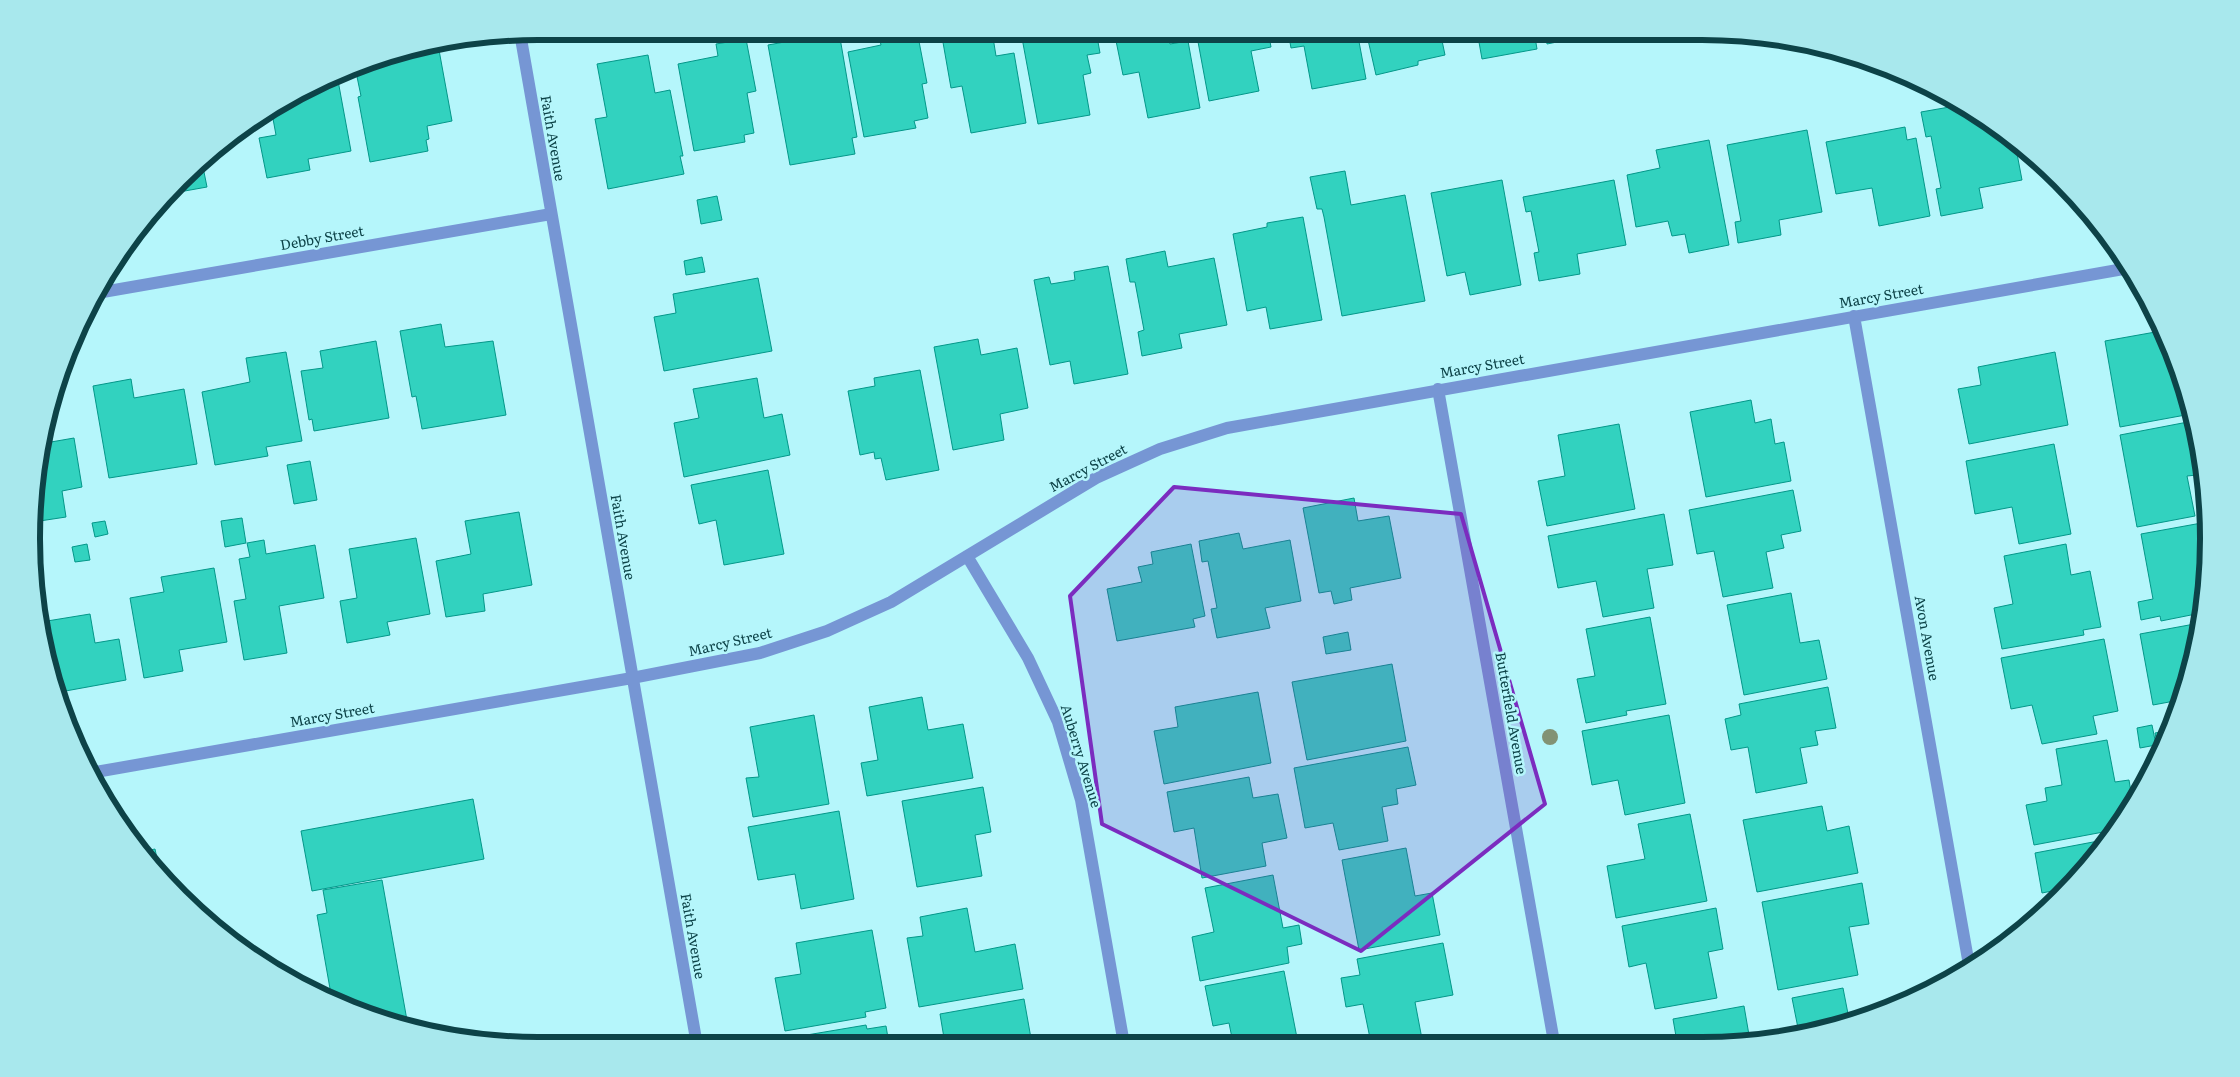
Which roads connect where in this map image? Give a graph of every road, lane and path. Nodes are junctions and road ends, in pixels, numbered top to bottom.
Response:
1 (521, 41) edge
2 (551, 214) junction
3 (2121, 269) edge
4 (106, 291) edge
5 (1854, 316) junction
6 (1438, 389) junction
7 (967, 556) junction
8 (632, 678) junction
9 (97, 771) edge
10 (1968, 959) edge
11 (696, 1037) edge
12 (1123, 1037) edge
13 (1553, 1037) edge

1 - 2 street, Faith Avenue
2 - 4 street, Debby Street
2 - 8 street, Faith Avenue
3 - 5 street, Marcy Street
5 - 6 street, Marcy Street
5 - 10 street, Avon Avenue
6 - 7 street, Marcy Street
6 - 13 street, Butterfield Avenue
7 - 8 street, Marcy Street
7 - 12 street, Auberry Avenue
8 - 9 street, Marcy Street
8 - 11 street, Faith Avenue

